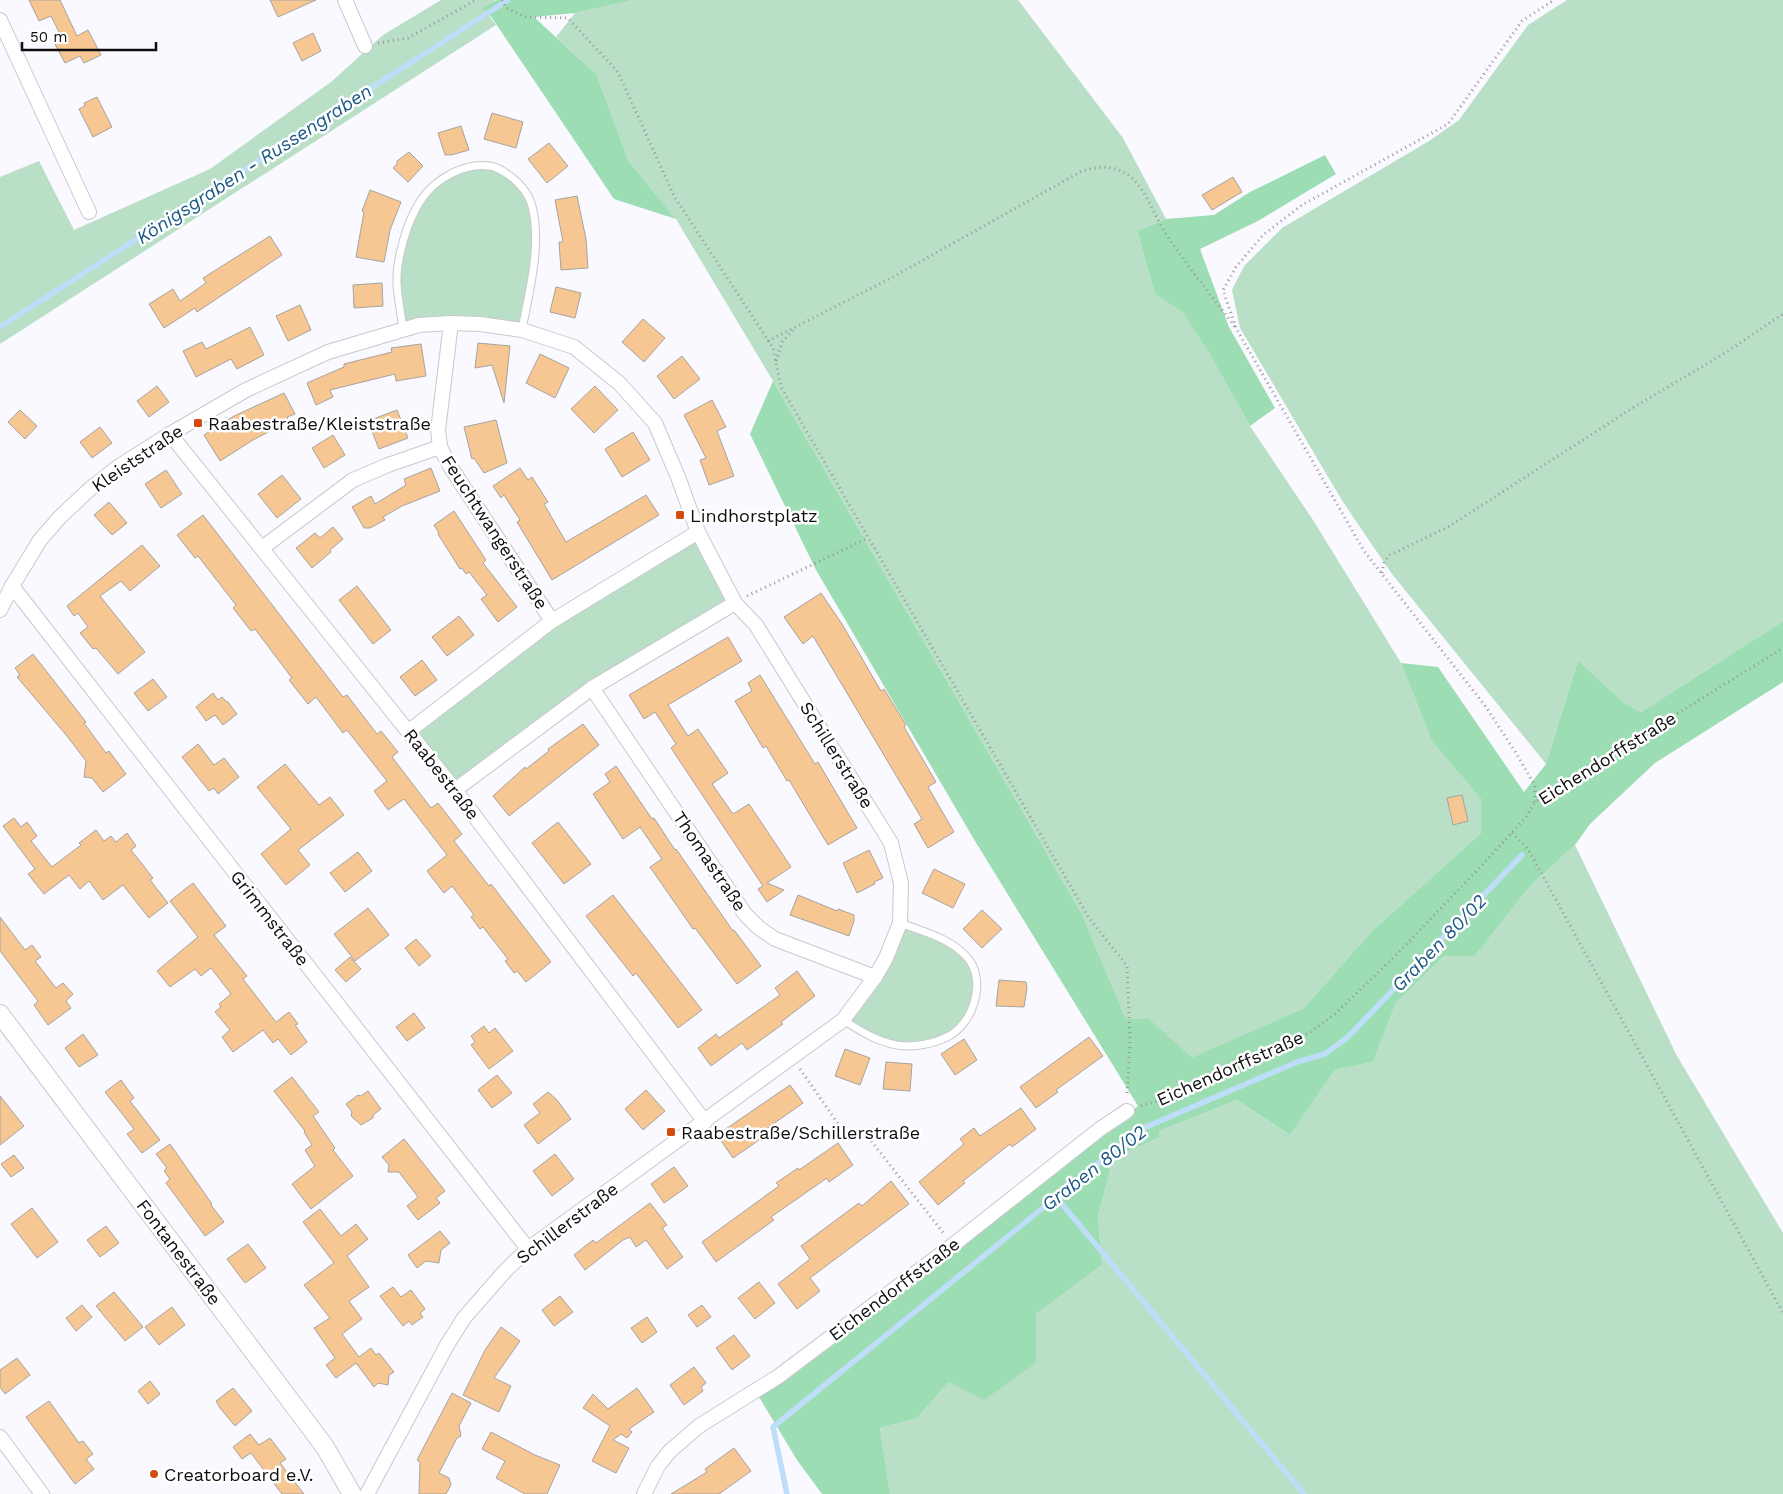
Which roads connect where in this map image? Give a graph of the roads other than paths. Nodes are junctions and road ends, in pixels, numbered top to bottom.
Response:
1 (345, 0) edge
2 (0, 20) edge
3 (365, 46) road end
4 (89, 212) dead end
5 (451, 323) junction
6 (403, 329) junction
7 (522, 330) junction
8 (170, 434) junction
9 (440, 447) junction
10 (698, 532) junction
11 (262, 548) junction
12 (12, 586) junction
13 (735, 602) junction
14 (0, 610) edge
15 (552, 621) junction
16 (592, 688) junction
17 (409, 731) junction
18 (455, 790) junction
19 (900, 923) junction
20 (875, 977) junction
21 (0, 1014) edge
22 (843, 1020) junction
23 (1126, 1111) road end
24 (705, 1122) junction
25 (528, 1249) junction
26 (0, 1437) edge
27 (42, 1494) edge
28 (352, 1494) edge
29 (367, 1494) edge
30 (644, 1494) edge

1 - 3 street
2 - 4 street
5 - 6 street, Kleiststraße
5 - 7 street, Kleiststraße
5 - 9 street, Feuchtwangerstraße
6 - 7 lane
6 - 8 street, Kleiststraße
7 - 10 street, Kleiststraße
8 - 11 street, Raabestraße
8 - 12 street, Kleiststraße
9 - 11 street
9 - 15 street, Feuchtwangerstraße
10 - 13 street
10 - 15 street
11 - 17 street, Raabestraße
12 - 14 street, Kleiststraße
12 - 25 street, Grimmstraße
13 - 16 street
13 - 19 street, Schillerstraße
15 - 17 street
16 - 18 street
16 - 20 street, Thomastraße
17 - 18 street, Raabestraße
18 - 24 street, Raabestraße
19 - 20 street, Schillerstraße
19 - 22 lane
20 - 22 street, Schillerstraße
21 - 28 street, Fontanestraße
22 - 24 street, Schillerstraße
23 - 30 street, Eichendorffstraße
24 - 25 street, Schillerstraße
25 - 29 street, Schillerstraße
26 - 27 street

